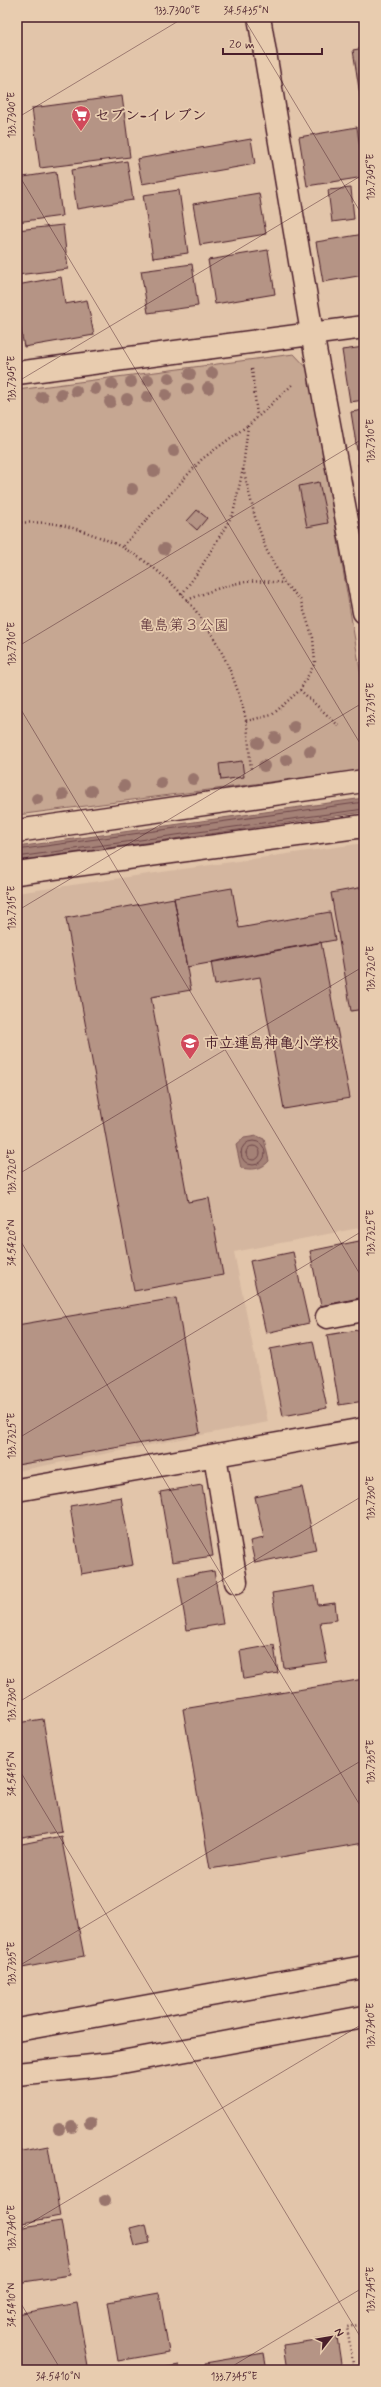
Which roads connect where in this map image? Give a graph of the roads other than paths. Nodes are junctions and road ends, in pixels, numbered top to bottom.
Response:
1 (259, 17) edge
2 (364, 327) edge
3 (312, 333) junction
4 (17, 373) edge
5 (364, 612) edge
6 (364, 780) edge
7 (364, 826) edge
8 (17, 830) edge
9 (17, 873) edge
10 (364, 1310) edge
11 (327, 1317) dead end
12 (364, 1430) edge
13 (215, 1456) junction
14 (17, 1490) edge
15 (236, 1582) dead end
16 (364, 1967) edge
17 (364, 2017) edge
18 (17, 2030) edge
19 (17, 2074) edge

1 - 3 street
2 - 3 street
3 - 4 street
3 - 5 street
6 - 8 street
7 - 9 street
10 - 11 street
12 - 13 street
13 - 14 street
13 - 15 street
16 - 18 street
17 - 19 street

